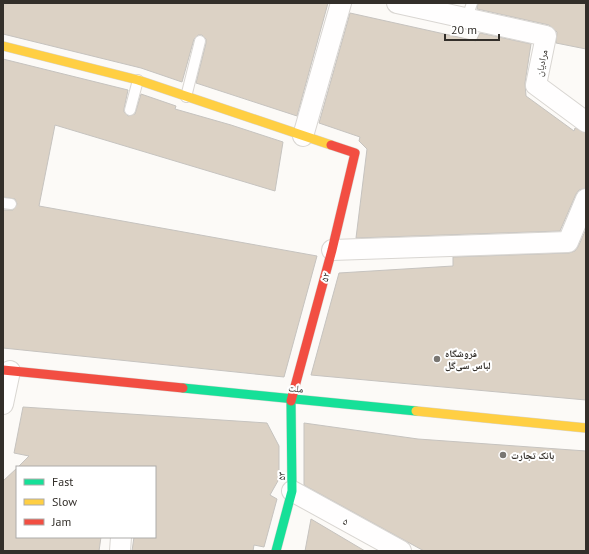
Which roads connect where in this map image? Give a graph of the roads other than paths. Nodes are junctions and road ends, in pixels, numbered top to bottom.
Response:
1 (341, 3) edge
2 (398, 3) edge
3 (470, 11) edge
4 (200, 41) dead end
5 (3, 46) edge
6 (138, 80) junction
7 (186, 97) junction
8 (130, 110) dead end
9 (586, 122) edge
10 (304, 136) junction
11 (586, 199) edge
12 (332, 250) junction
13 (6, 371) edge
14 (291, 399) junction
15 (3, 404) edge
16 (586, 428) edge
17 (292, 491) junction
18 (121, 538) edge
19 (120, 551) edge
20 (276, 551) edge
21 (400, 551) edge

1 - 10 street
2 - 3 street, مرادیان
3 - 9 street, مرادیان
4 - 7 lane
5 - 6 street
6 - 7 street
6 - 8 lane
7 - 10 street
10 - 12 street, ۵۲
11 - 12 street
12 - 14 street, ۵۲
13 - 14 street, ملت
13 - 15 street
14 - 16 street, ملت
14 - 17 street, ۵۳
17 - 20 street, ۵۳
17 - 21 street, ۵
18 - 19 street

